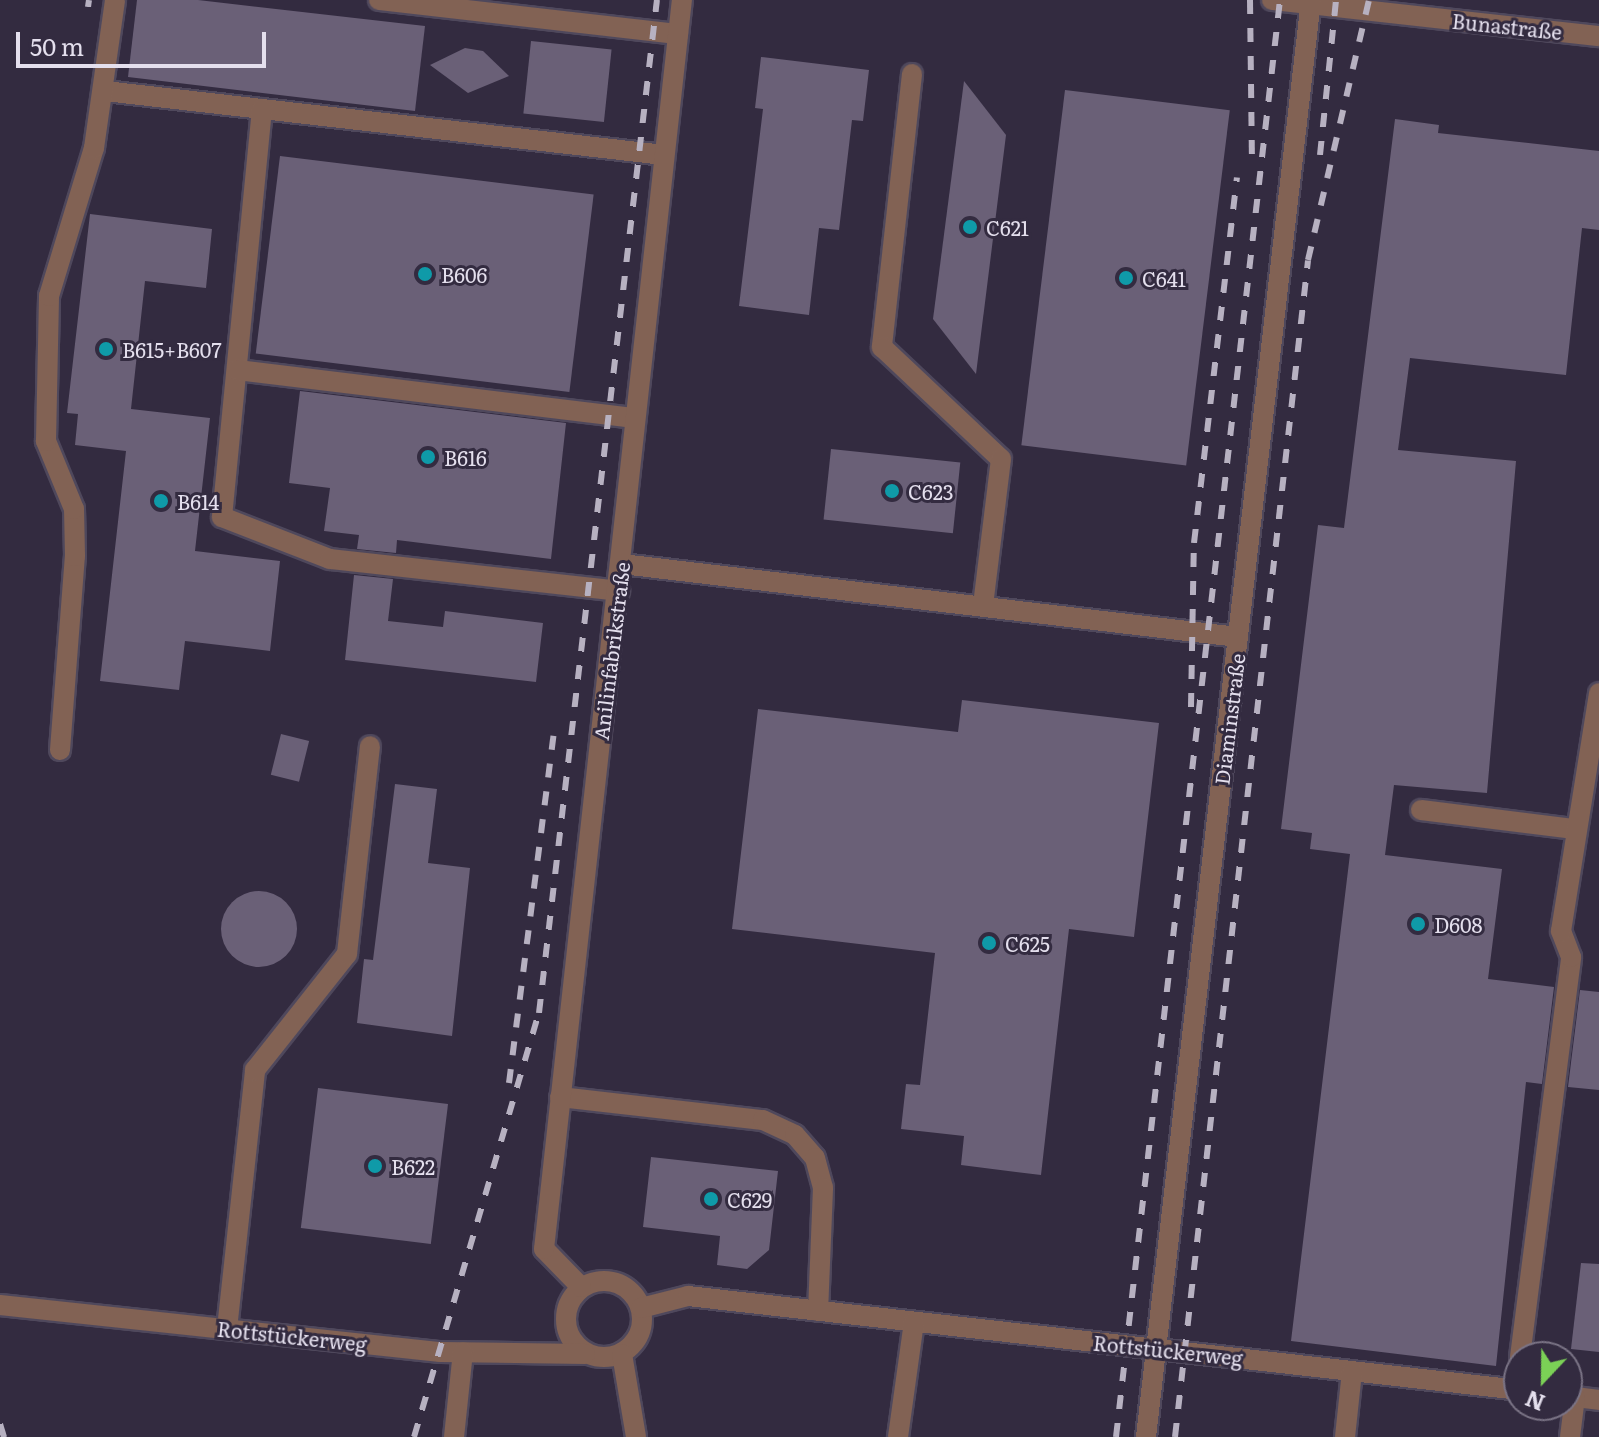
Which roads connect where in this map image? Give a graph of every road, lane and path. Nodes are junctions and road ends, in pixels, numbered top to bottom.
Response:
1 (115, 0) edge
2 (379, 0) edge
3 (682, 0) edge
4 (1272, 0) edge
5 (1310, 2) edge
6 (678, 34) junction
7 (1599, 36) edge
8 (912, 74) dead end
9 (105, 91) junction
10 (262, 109) junction
11 (664, 155) junction
12 (237, 370) junction
13 (633, 418) junction
14 (622, 564) junction
15 (619, 591) junction
16 (983, 606) junction
17 (1238, 637) junction
18 (1599, 693) edge
19 (370, 746) dead end
20 (60, 750) dead end
21 (1421, 810) dead end
22 (1573, 829) junction
23 (560, 1097) junction
24 (581, 1287) junction
25 (0, 1305) edge
26 (641, 1308) junction
27 (818, 1311) junction
28 (914, 1322) junction
29 (227, 1329) junction
30 (1522, 1341) edge
31 (1157, 1348) junction
32 (463, 1352) junction
33 (585, 1354) junction
34 (622, 1354) junction
35 (1352, 1371) junction
36 (1503, 1388) edge
37 (454, 1437) edge
38 (636, 1437) edge
39 (898, 1437) edge
40 (1146, 1437) edge
41 (1345, 1437) edge

1 - 9 street
2 - 6 street
3 - 6 street, Anilinfabrikstraße
4 - 5 street, Bunastraße
5 - 7 street, Bunastraße
5 - 17 street, Diaminstraße
6 - 11 street, Anilinfabrikstraße
8 - 16 street
9 - 10 street
9 - 20 street
10 - 11 street
10 - 12 street
11 - 13 street, Anilinfabrikstraße
12 - 13 street
12 - 15 street
13 - 14 street, Anilinfabrikstraße
14 - 15 street, Anilinfabrikstraße
14 - 16 street
15 - 23 street, Anilinfabrikstraße
16 - 17 street
17 - 31 street, Diaminstraße
18 - 22 street
19 - 29 street
21 - 22 street
22 - 30 street
23 - 24 street, Anilinfabrikstraße
23 - 27 street
24 - 26 street
24 - 33 street
25 - 29 street, Rottstückerweg
26 - 27 street, Rottstückerweg
26 - 34 street
27 - 28 street, Rottstückerweg
28 - 31 street, Rottstückerweg
28 - 39 street
29 - 32 street, Rottstückerweg
31 - 35 street, Rottstückerweg
31 - 40 street, Diaminstraße
32 - 33 street, Rottstückerweg
32 - 37 street
33 - 34 street
34 - 38 street
35 - 36 street, Rottstückerweg
35 - 41 street

